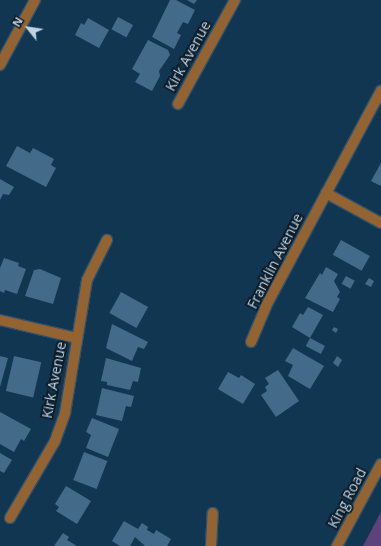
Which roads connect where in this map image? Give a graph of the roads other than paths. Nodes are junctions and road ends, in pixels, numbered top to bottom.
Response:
1 (35, 0) edge
2 (235, 0) edge
3 (0, 64) edge
4 (381, 91) edge
5 (178, 104) dead end
6 (326, 193) junction
7 (381, 223) edge
8 (107, 240) dead end
9 (0, 320) edge
10 (77, 338) junction
11 (251, 342) dead end
12 (381, 464) edge
13 (214, 513) dead end
14 (10, 518) dead end
15 (211, 546) edge
16 (337, 546) edge

1 - 3 street
2 - 5 street, Kirk Avenue
4 - 6 street, Franklin Avenue
6 - 7 street
6 - 11 street, Franklin Avenue
8 - 10 street, Kirk Avenue
9 - 10 street
10 - 14 street, Kirk Avenue
12 - 16 street, King Road
13 - 15 street

